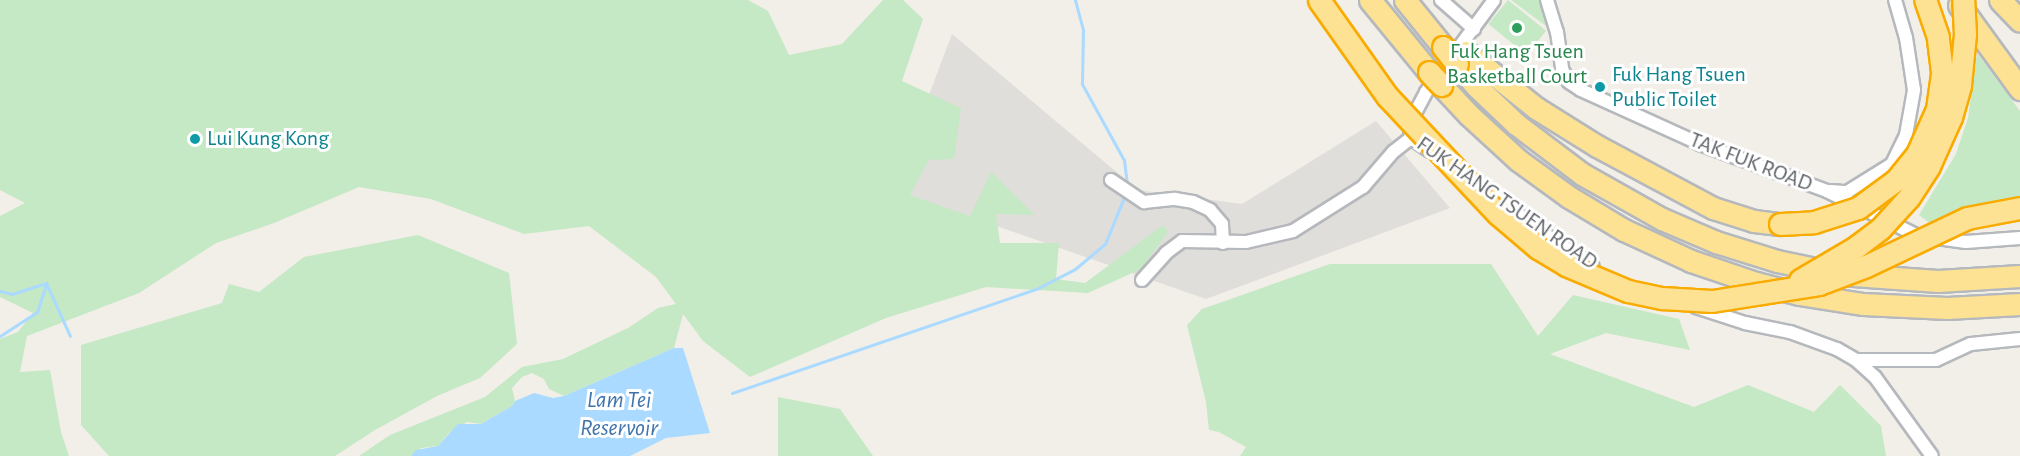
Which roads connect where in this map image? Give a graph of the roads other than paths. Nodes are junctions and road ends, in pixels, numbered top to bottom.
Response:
1 (1319, 0) edge
2 (1370, 0) edge
3 (1441, 0) edge
4 (1494, 0) edge
5 (1547, 0) edge
6 (1895, 0) edge
7 (1925, 0) edge
8 (1955, 0) edge
9 (1963, 0) edge
10 (2000, 0) edge
11 (1406, 1) edge
12 (2020, 21) edge
13 (1474, 29) junction
14 (1454, 50) junction
15 (2020, 89) edge
16 (1411, 138) junction
17 (1111, 180) dead end
18 (1827, 191) junction
19 (2020, 208) edge
20 (2020, 238) edge
21 (1223, 243) junction
22 (2020, 276) edge
23 (1142, 280) dead end
24 (1777, 292) junction
25 (2020, 304) edge
26 (2020, 339) edge
27 (1856, 360) junction
28 (1932, 456) edge

1 - 24 highway, bridge
2 - 25 highway
3 - 13 street
4 - 13 street, FUK HANG TSUEN ROAD
5 - 18 street, TAK FUK ROAD
6 - 18 street
7 - 14 highway, bridge
8 - 15 highway, bridge
9 - 24 highway, bridge
10 - 12 highway
11 - 14 highway
13 - 16 street, FUK HANG TSUEN ROAD
14 - 22 highway
16 - 21 street
16 - 27 street, FUK HANG TSUEN ROAD
17 - 21 street
18 - 20 street, TAK FUK ROAD
19 - 24 highway, bridge
21 - 23 street
26 - 27 street
27 - 28 street

